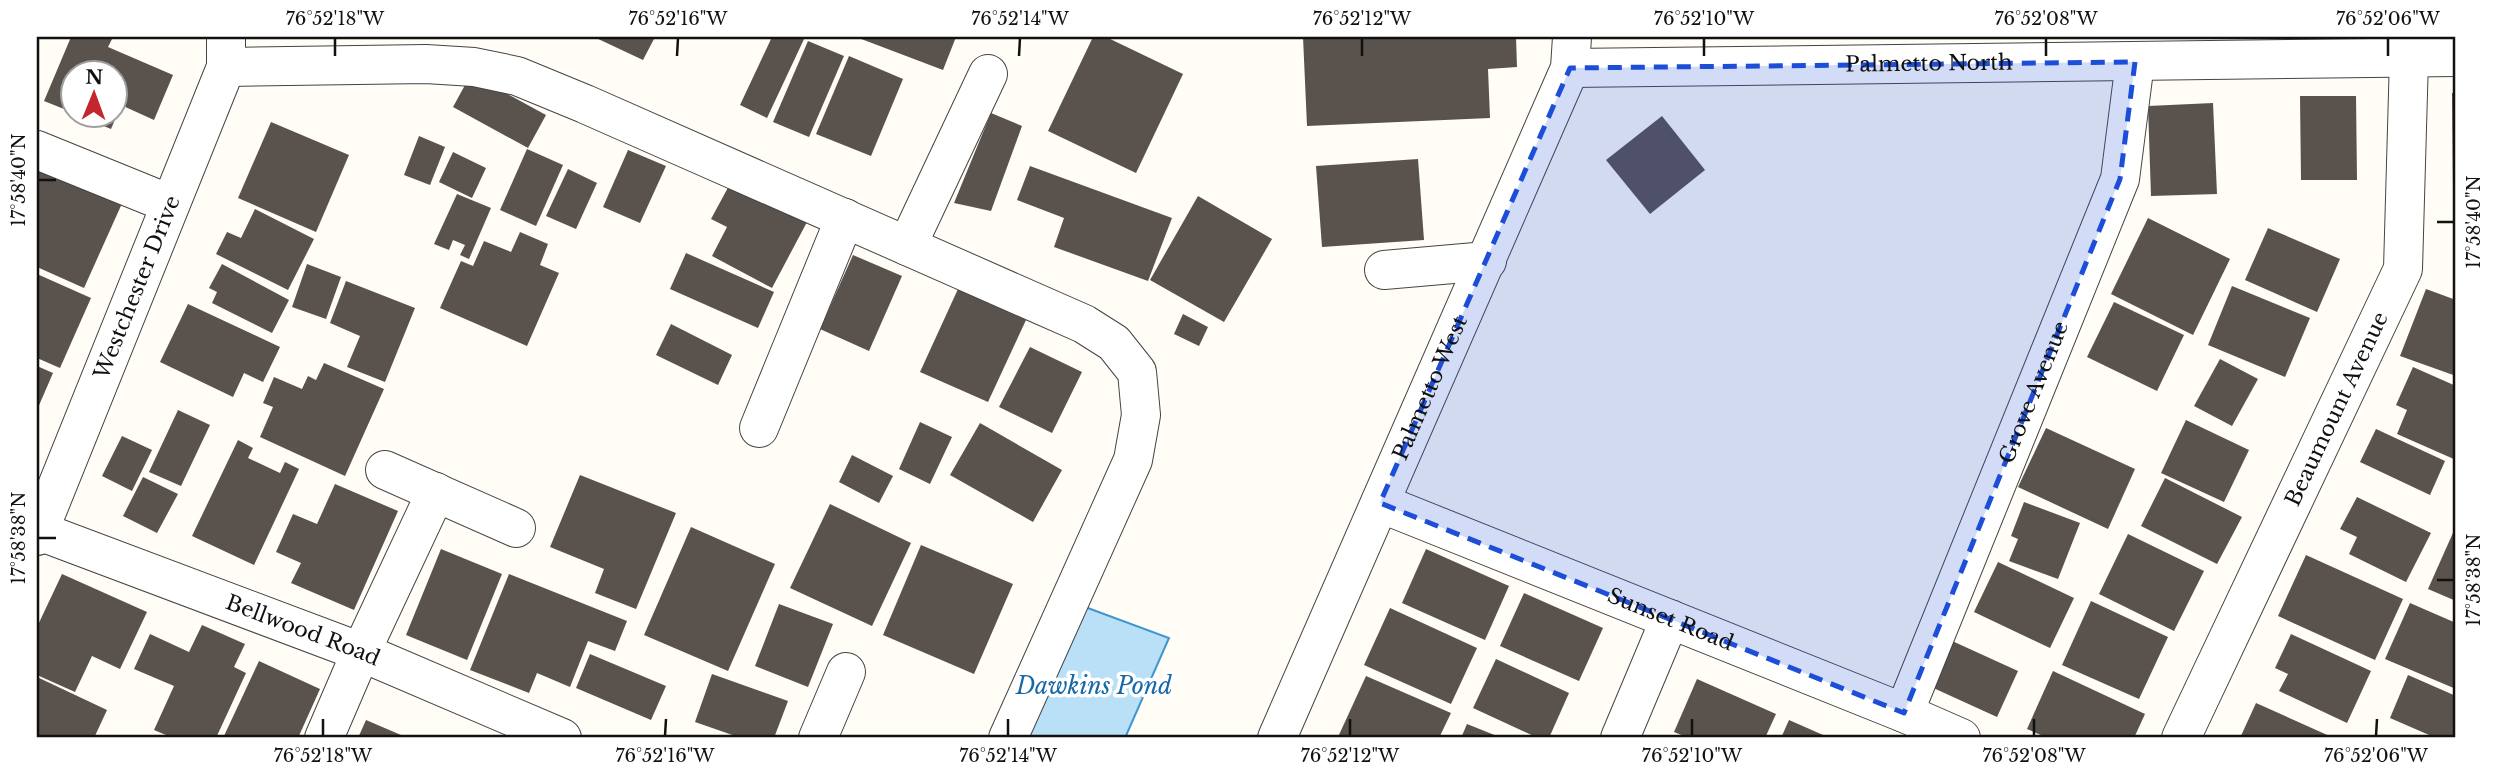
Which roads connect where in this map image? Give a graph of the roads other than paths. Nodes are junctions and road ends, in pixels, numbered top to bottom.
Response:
1 (2275, 48) edge
2 (226, 52) edge
3 (1571, 52) edge
4 (2456, 57) edge
5 (2409, 58) junction
6 (2135, 62) junction
7 (988, 74) dead end
8 (37, 150) edge
9 (170, 204) junction
10 (845, 219) junction
11 (907, 246) junction
12 (1487, 261) junction
13 (1384, 270) dead end
14 (759, 428) dead end
15 (385, 470) dead end
16 (436, 492) junction
17 (1380, 503) junction
18 (516, 528) dead end
19 (38, 533) edge
20 (1670, 619) junction
21 (361, 652) junction
22 (846, 672) dead end
23 (1905, 713) junction
24 (324, 738) edge
25 (562, 738) edge
26 (818, 738) edge
27 (1008, 738) edge
28 (1277, 738) edge
29 (1620, 738) edge
30 (1961, 738) edge
31 (2180, 738) edge

1 - 5 street, Palmetto North
1 - 6 street, Palmetto North
2 - 9 street, Westchester Drive
2 - 10 street
3 - 6 street, Palmetto North
3 - 12 street, Palmetto West
4 - 5 street, Palmetto North
5 - 31 street, Beaumount Avenue
6 - 23 street, Grove Avenue
7 - 11 street
8 - 9 street
9 - 19 street, Westchester Drive
10 - 11 street
10 - 14 street
11 - 27 street
12 - 13 street
12 - 17 street, Palmetto West
15 - 16 street
16 - 18 street
16 - 21 street
17 - 20 street, Sunset Road
17 - 28 street, Palmetto West
19 - 21 street, Bellwood Road
20 - 23 street, Sunset Road
20 - 29 street
21 - 24 street
21 - 25 street, Bellwood Road
22 - 26 street
23 - 30 street, Sunset Road

